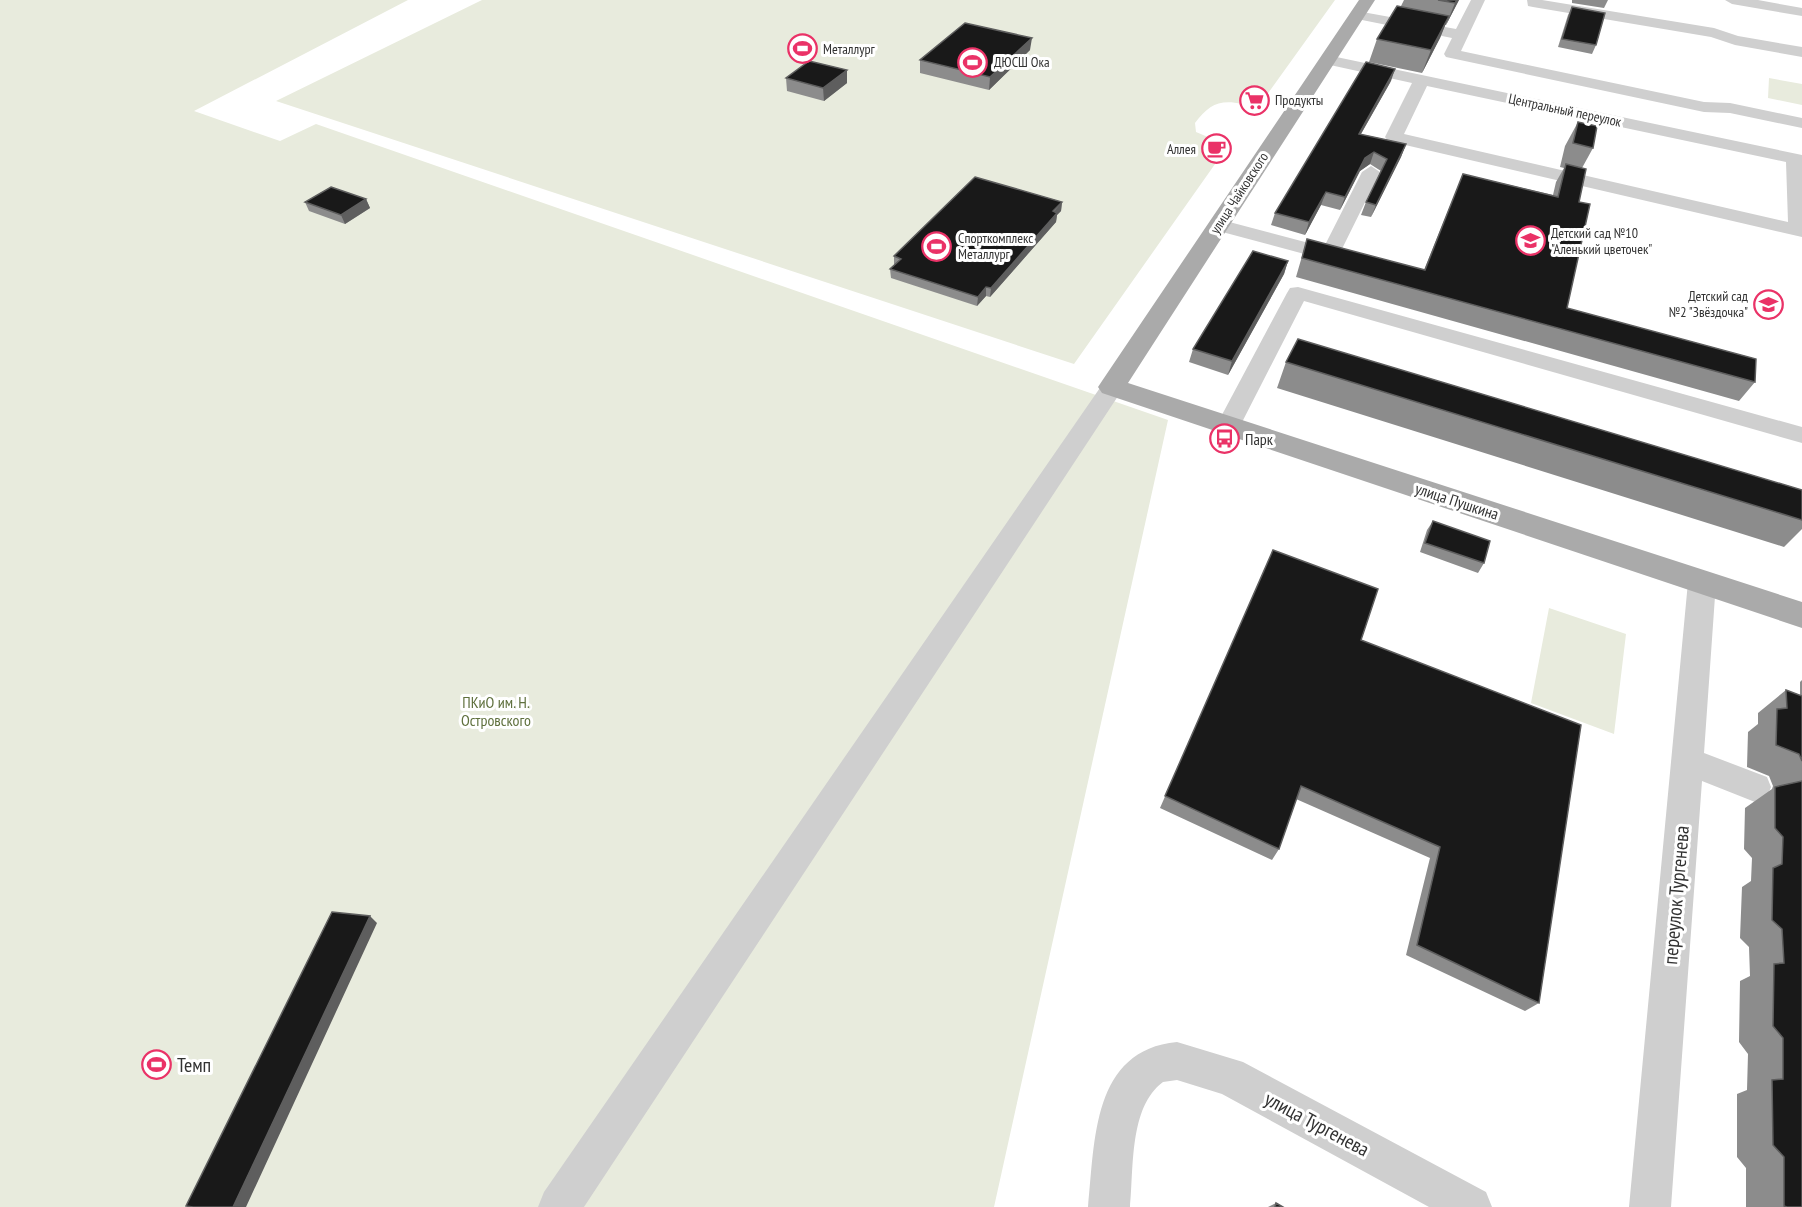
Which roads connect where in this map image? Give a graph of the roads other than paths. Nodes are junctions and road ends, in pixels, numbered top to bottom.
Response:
1 (1478, 0) edge
2 (1515, 0) edge
3 (1732, 0) edge
4 (1534, 2) edge
5 (1362, 8) edge
6 (1798, 16) edge
7 (1461, 35) junction
8 (1802, 52) edge
9 (1327, 60) junction
10 (1572, 79) junction
11 (1422, 80) junction
12 (1704, 107) junction
13 (1563, 110) junction
14 (1802, 123) edge
15 (1699, 138) junction
16 (1799, 159) edge
17 (1371, 172) edge
18 (1218, 225) junction
19 (1800, 231) edge
20 (1112, 387) junction
21 (1227, 426) junction
22 (1802, 435) edge
23 (1702, 582) junction
24 (1802, 615) edge
25 (1687, 761) junction
26 (1755, 788) dead end
27 (559, 1207) edge
28 (1109, 1207) edge
29 (1471, 1207) edge
30 (1650, 1207) edge

1 - 7 street
2 - 4 street
3 - 6 street
4 - 8 street
5 - 7 street
5 - 9 main road, улица Чайковского
7 - 10 street
9 - 11 street, Центральный переулок
9 - 18 main road, улица Чайковского
10 - 12 street
10 - 13 street
11 - 13 street, Центральный переулок
11 - 19 street
12 - 14 street
12 - 15 street
13 - 15 street, Центральный переулок
15 - 16 street, Центральный переулок
16 - 19 street
17 - 18 street
18 - 20 main road, улица Чайковского
20 - 21 main road, улица Пушкина
20 - 27 street
21 - 22 street
21 - 23 main road, улица Пушкина
23 - 24 main road, улица Пушкина
23 - 25 street, переулок Тургенева
25 - 26 street
25 - 30 street, переулок Тургенева
28 - 29 street, улица Тургенева

